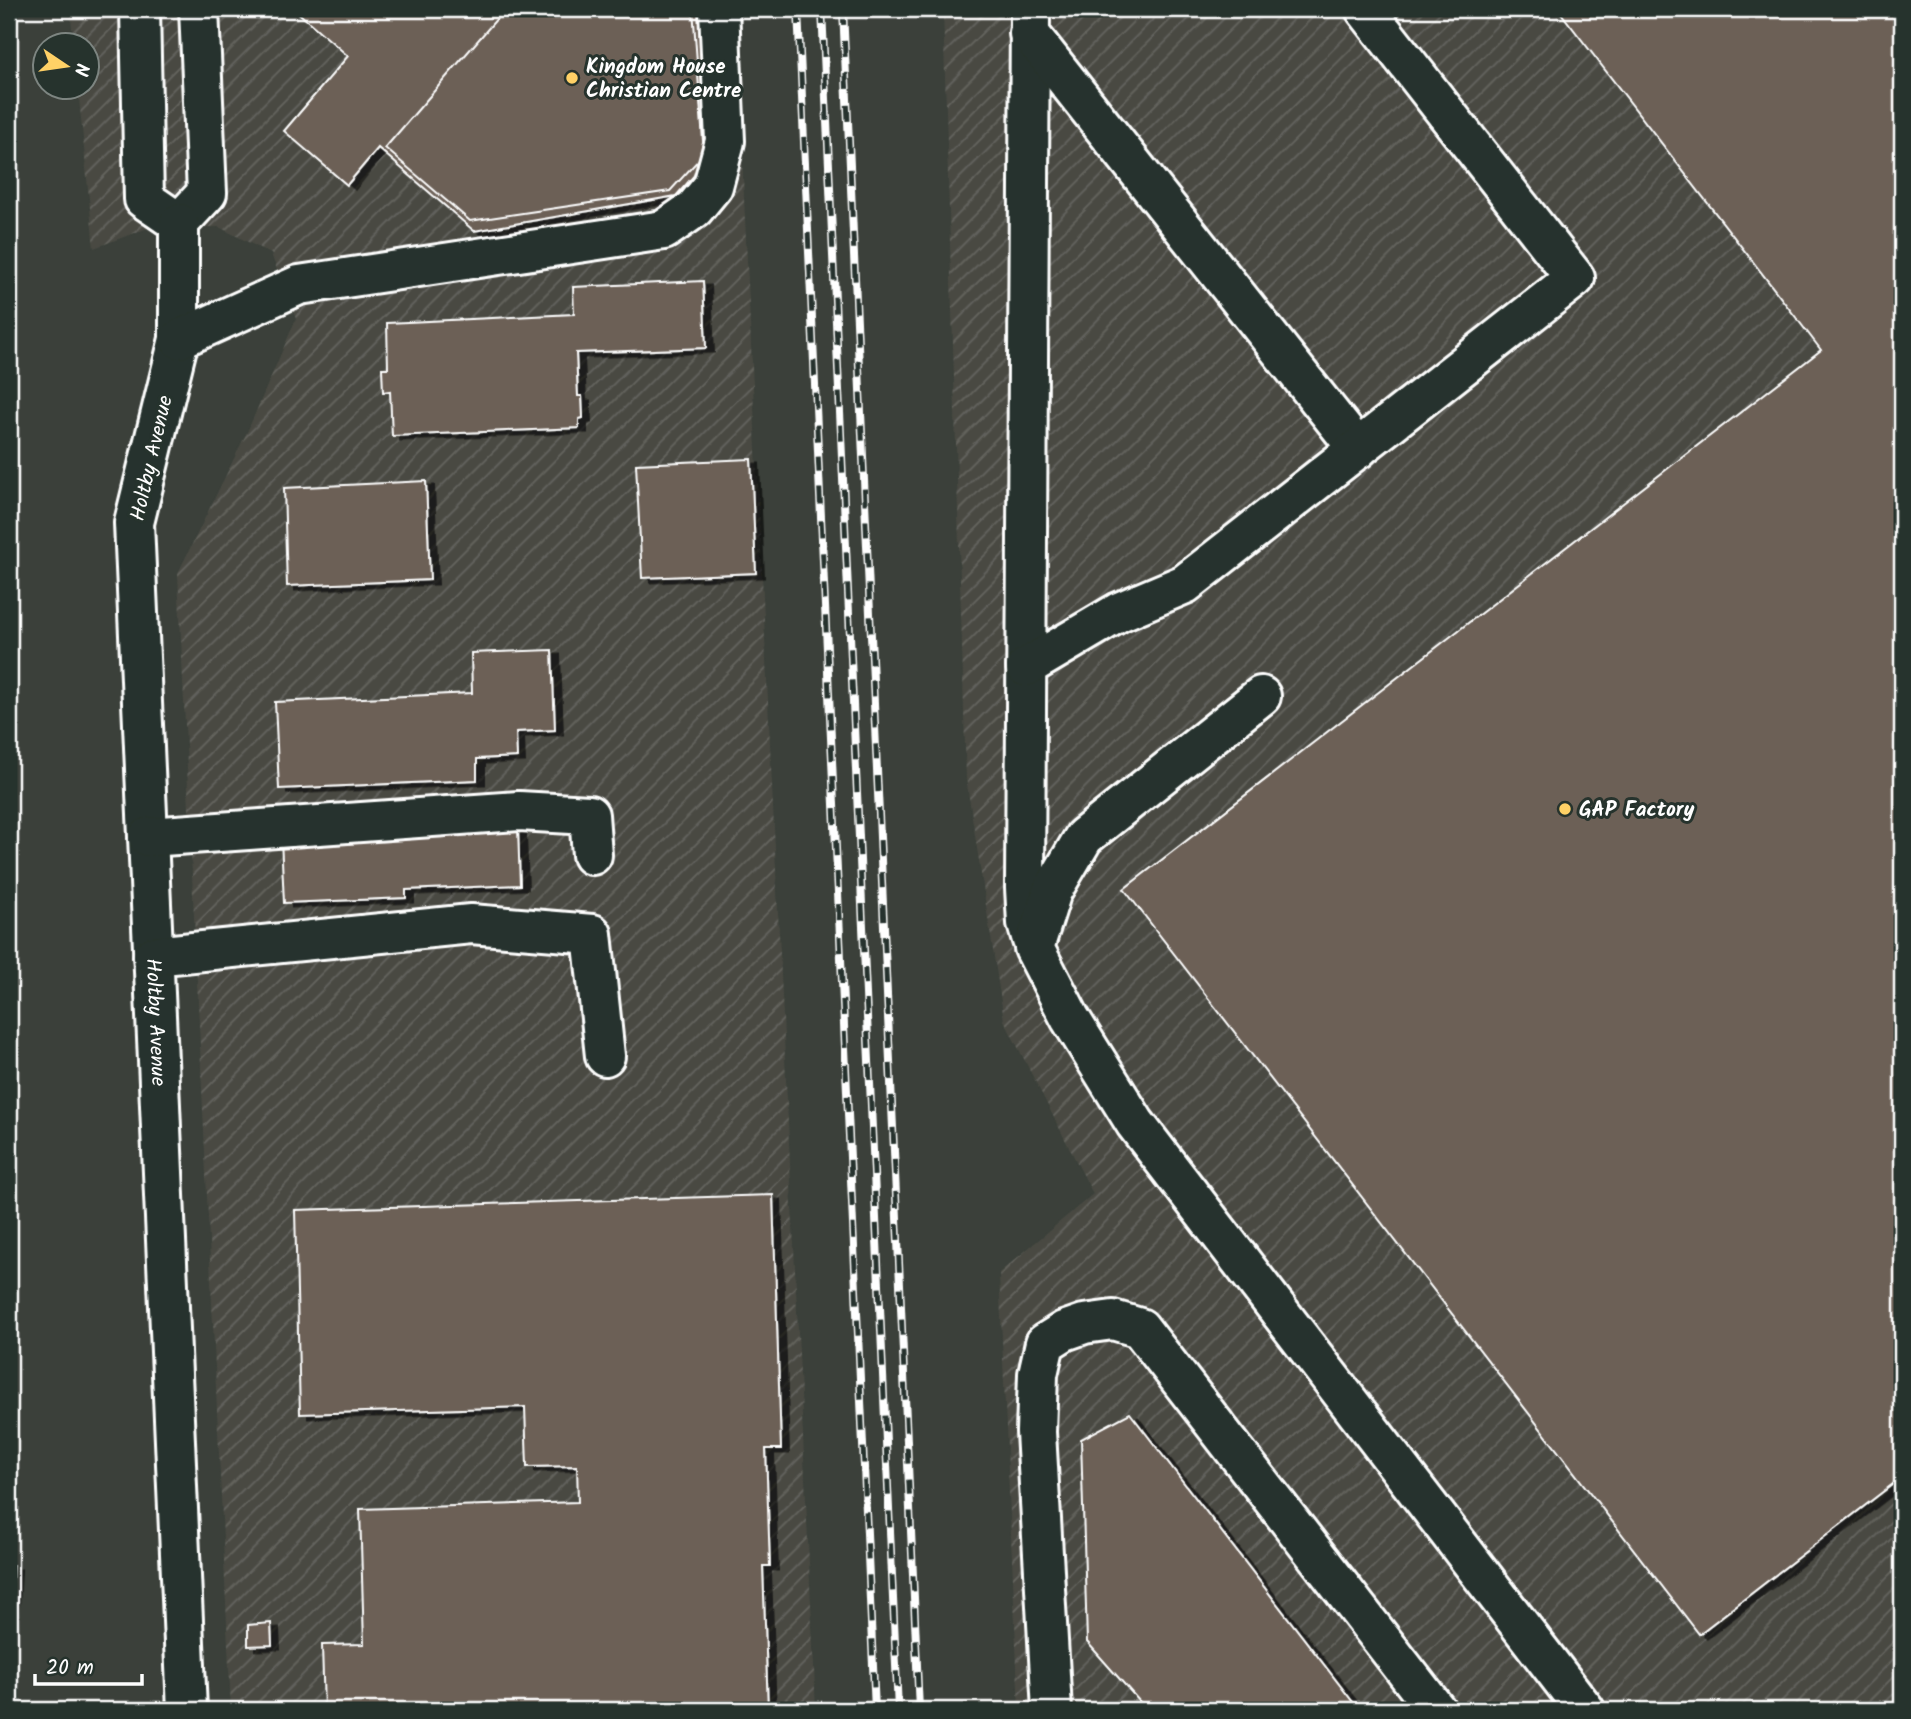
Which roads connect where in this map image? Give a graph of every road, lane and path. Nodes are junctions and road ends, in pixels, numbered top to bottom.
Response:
1 (140, 9) edge
2 (199, 9) edge
3 (719, 9) edge
4 (1365, 9) edge
5 (1029, 21) edge
6 (178, 223) junction
7 (178, 339) junction
8 (1358, 449) junction
9 (1026, 667) junction
10 (1261, 696) dead end
11 (148, 837) junction
12 (592, 855) dead end
13 (1034, 948) junction
14 (153, 956) junction
15 (605, 1056) dead end
16 (187, 1710) edge
17 (1052, 1710) edge
18 (1436, 1710) edge
19 (1585, 1710) edge

1 - 6 street
2 - 6 street
3 - 7 street
4 - 8 street
5 - 8 street
5 - 9 street
6 - 7 street, Holtby Avenue
7 - 11 street, Holtby Avenue
8 - 9 street
9 - 13 street
10 - 13 street
11 - 12 street
11 - 14 street, Holtby Avenue
13 - 19 street
14 - 15 street
14 - 16 street, Holtby Avenue
17 - 18 street

